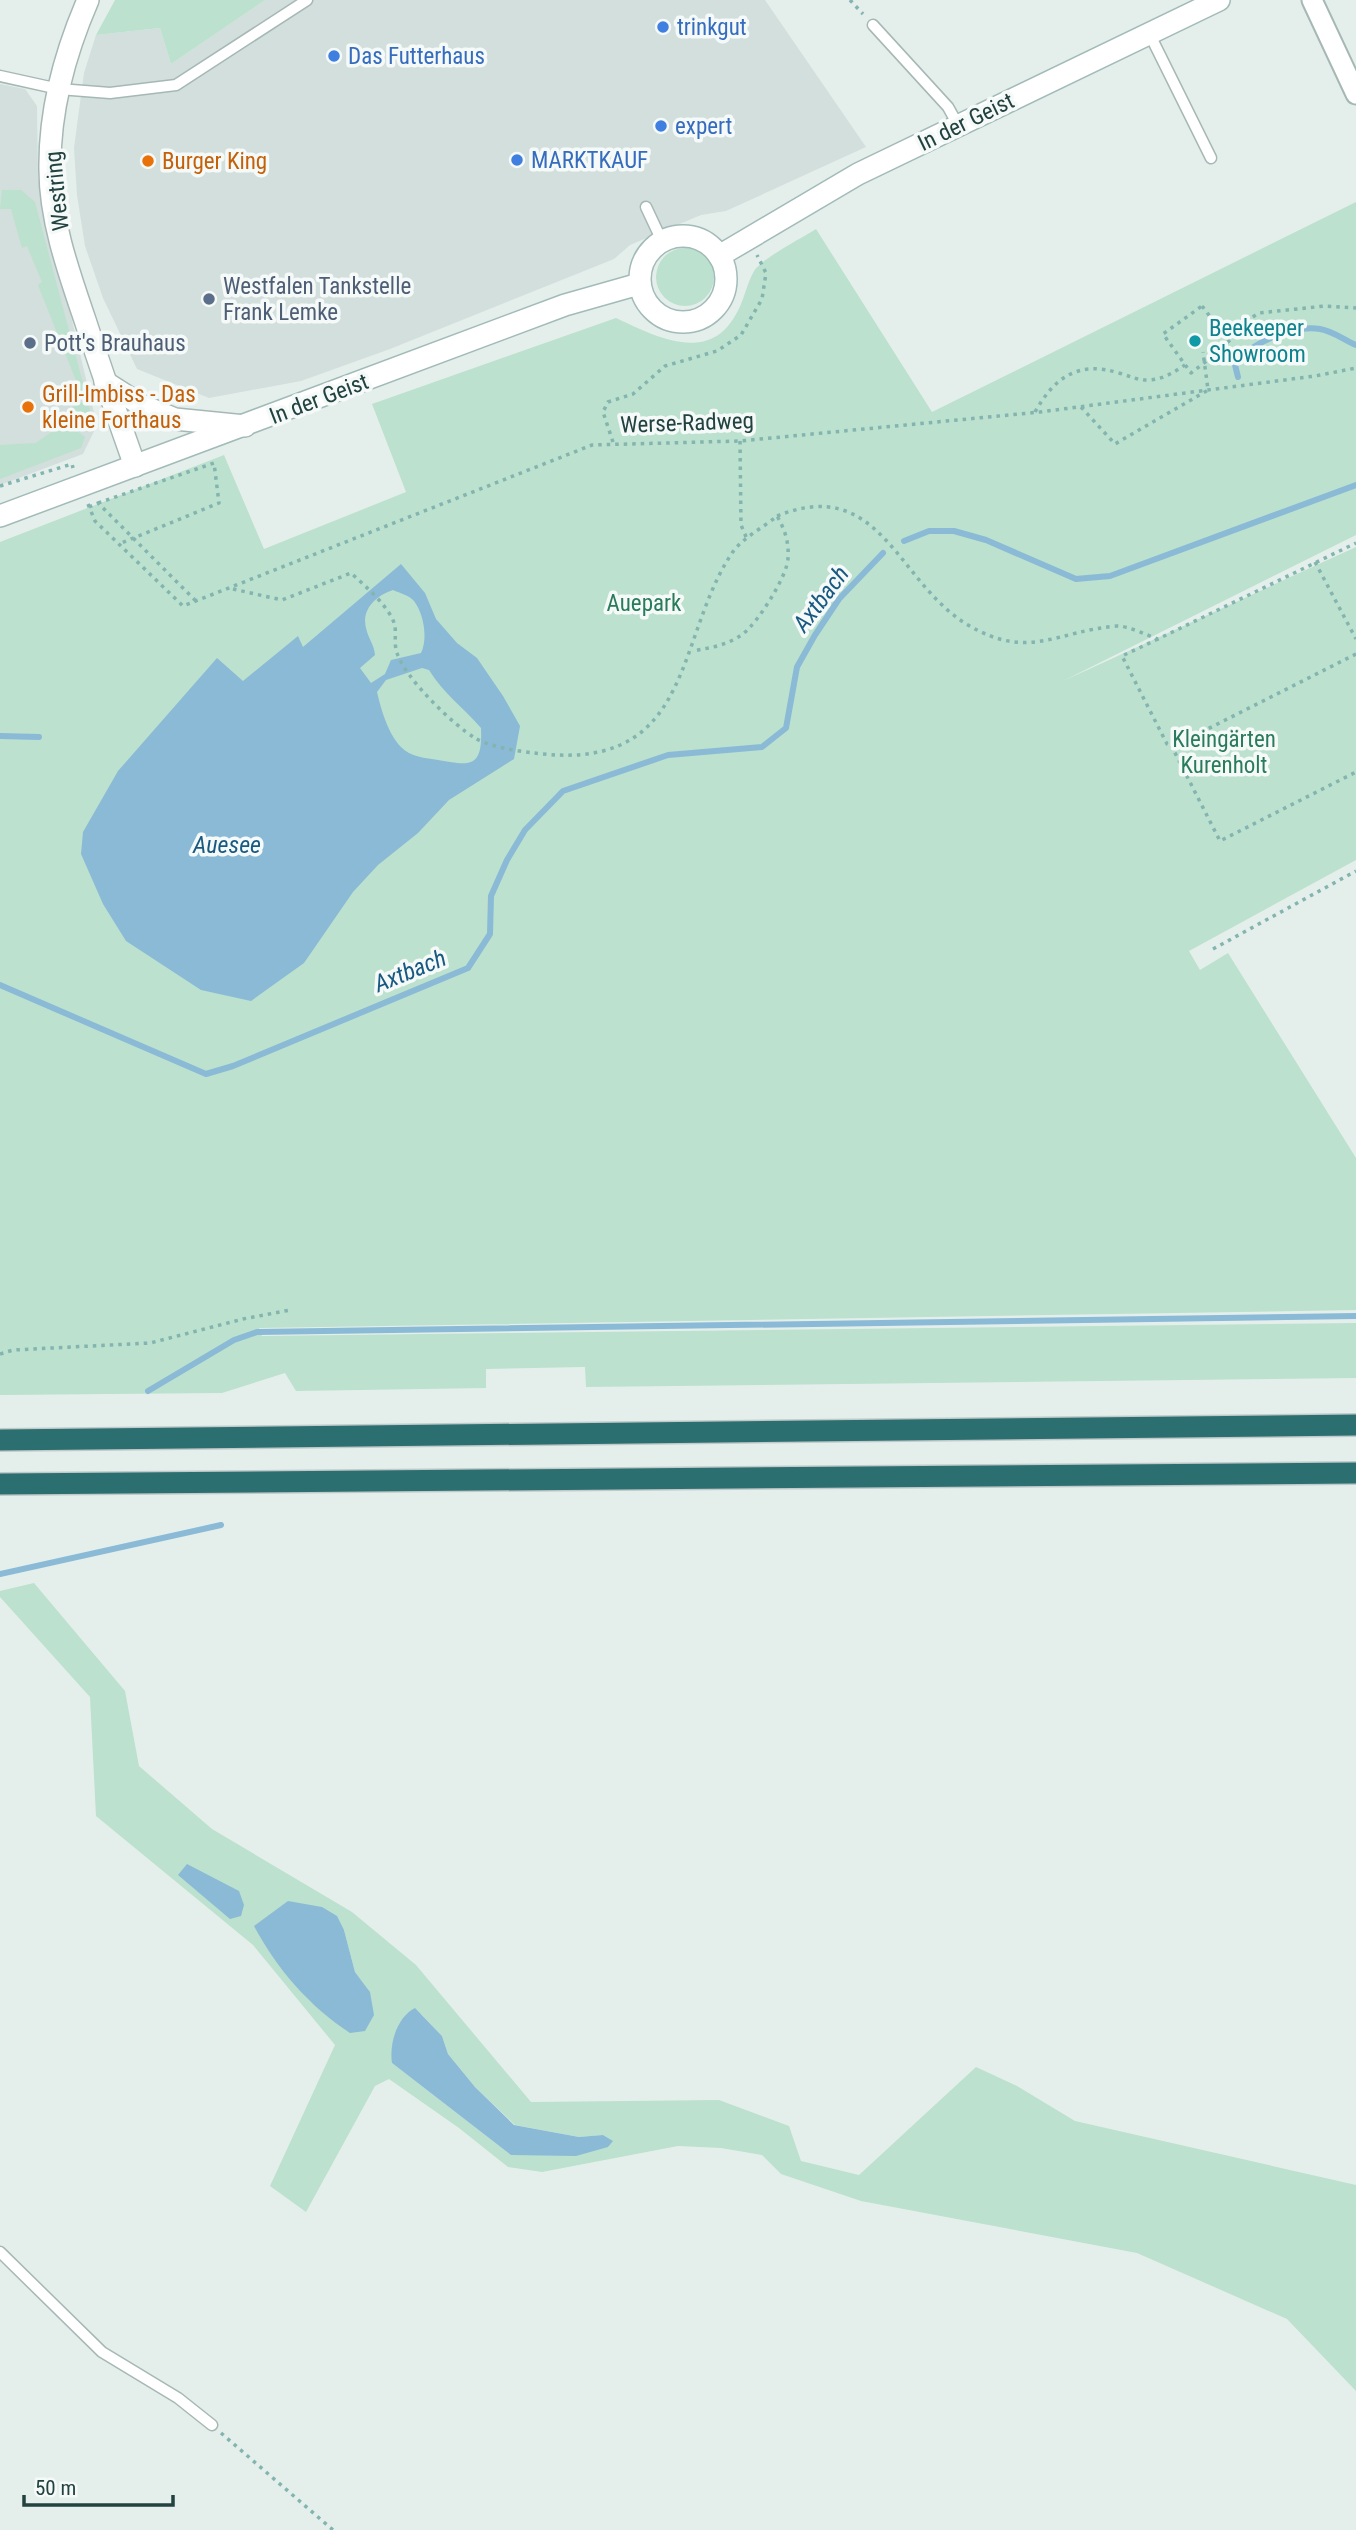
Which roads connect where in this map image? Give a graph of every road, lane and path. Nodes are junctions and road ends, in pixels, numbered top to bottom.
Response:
1 (88, 0) edge
2 (307, 0) edge
3 (850, 0) edge
4 (1219, 0) edge
5 (1312, 0) edge
6 (873, 25) joint
7 (1149, 33) junction
8 (0, 76) edge
9 (59, 89) junction
10 (1356, 94) edge
11 (958, 125) junction
12 (1211, 158) dead end
13 (646, 207) dead end
14 (748, 237) junction
15 (662, 241) junction
16 (719, 256) junction
17 (639, 284) junction
18 (1356, 307) edge
19 (1224, 335) junction
20 (1203, 352) dead end
21 (1205, 363) junction
22 (1185, 365) junction
23 (1356, 368) edge
24 (105, 382) junction
25 (1208, 390) junction
26 (1080, 407) junction
27 (1035, 412) junction
28 (247, 426) junction
29 (740, 441) junction
30 (613, 443) junction
31 (135, 466) junction
32 (0, 486) edge
33 (81, 486) junction
34 (98, 503) junction
35 (0, 516) edge
36 (777, 516) junction
37 (131, 538) junction
38 (747, 540) junction
39 (1356, 543) edge
40 (119, 544) junction
41 (1315, 562) junction
42 (231, 589) junction
43 (196, 601) junction
44 (1158, 639) junction
45 (1356, 639) edge
46 (692, 651) junction
47 (1356, 654) edge
48 (1172, 747) junction
49 (1356, 772) edge
50 (1356, 871) edge
51 (1213, 949) dead end
52 (290, 1310) dead end
53 (0, 1354) edge
54 (1356, 1425) edge
55 (0, 1440) edge
56 (1356, 1473) edge
57 (0, 1484) edge
58 (0, 2252) edge
59 (212, 2425) joint
60 (333, 2530) edge

1 - 9 main road, Westring
2 - 9 lane
3 - 6 path
4 - 7 main road, In der Geist
5 - 10 street
6 - 11 lane
7 - 11 main road, In der Geist
7 - 12 lane
8 - 9 lane
9 - 24 main road, Westring
11 - 14 main road, In der Geist
13 - 15 lane
14 - 16 main road, In der Geist
14 - 30 path
15 - 16 main road
15 - 17 main road
16 - 17 main road
17 - 28 main road, In der Geist
18 - 19 path
19 - 21 path
19 - 22 path
20 - 21 path
21 - 22 path
21 - 25 path
22 - 27 path
23 - 25 path, Werse-Radweg
24 - 28 main road
24 - 31 main road, Westring
25 - 26 path, Werse-Radweg
25 - 26 path
26 - 27 path, Werse-Radweg
27 - 29 path, Werse-Radweg
28 - 31 main road, In der Geist
29 - 30 path, Werse-Radweg
29 - 38 path
30 - 42 path, Werse-Radweg
31 - 33 main road, In der Geist
32 - 33 path
33 - 35 main road, In der Geist
34 - 37 path
34 - 37 path
34 - 40 path
36 - 38 path
36 - 44 path
36 - 46 path
37 - 40 path
37 - 43 path
38 - 46 path
39 - 41 path
40 - 43 path
41 - 44 path
41 - 45 path
42 - 43 path, Werse-Radweg
42 - 46 path
44 - 48 path
47 - 48 path
48 - 49 path
50 - 51 path
52 - 53 path
54 - 55 highway
56 - 57 highway
58 - 59 lane
59 - 60 path

